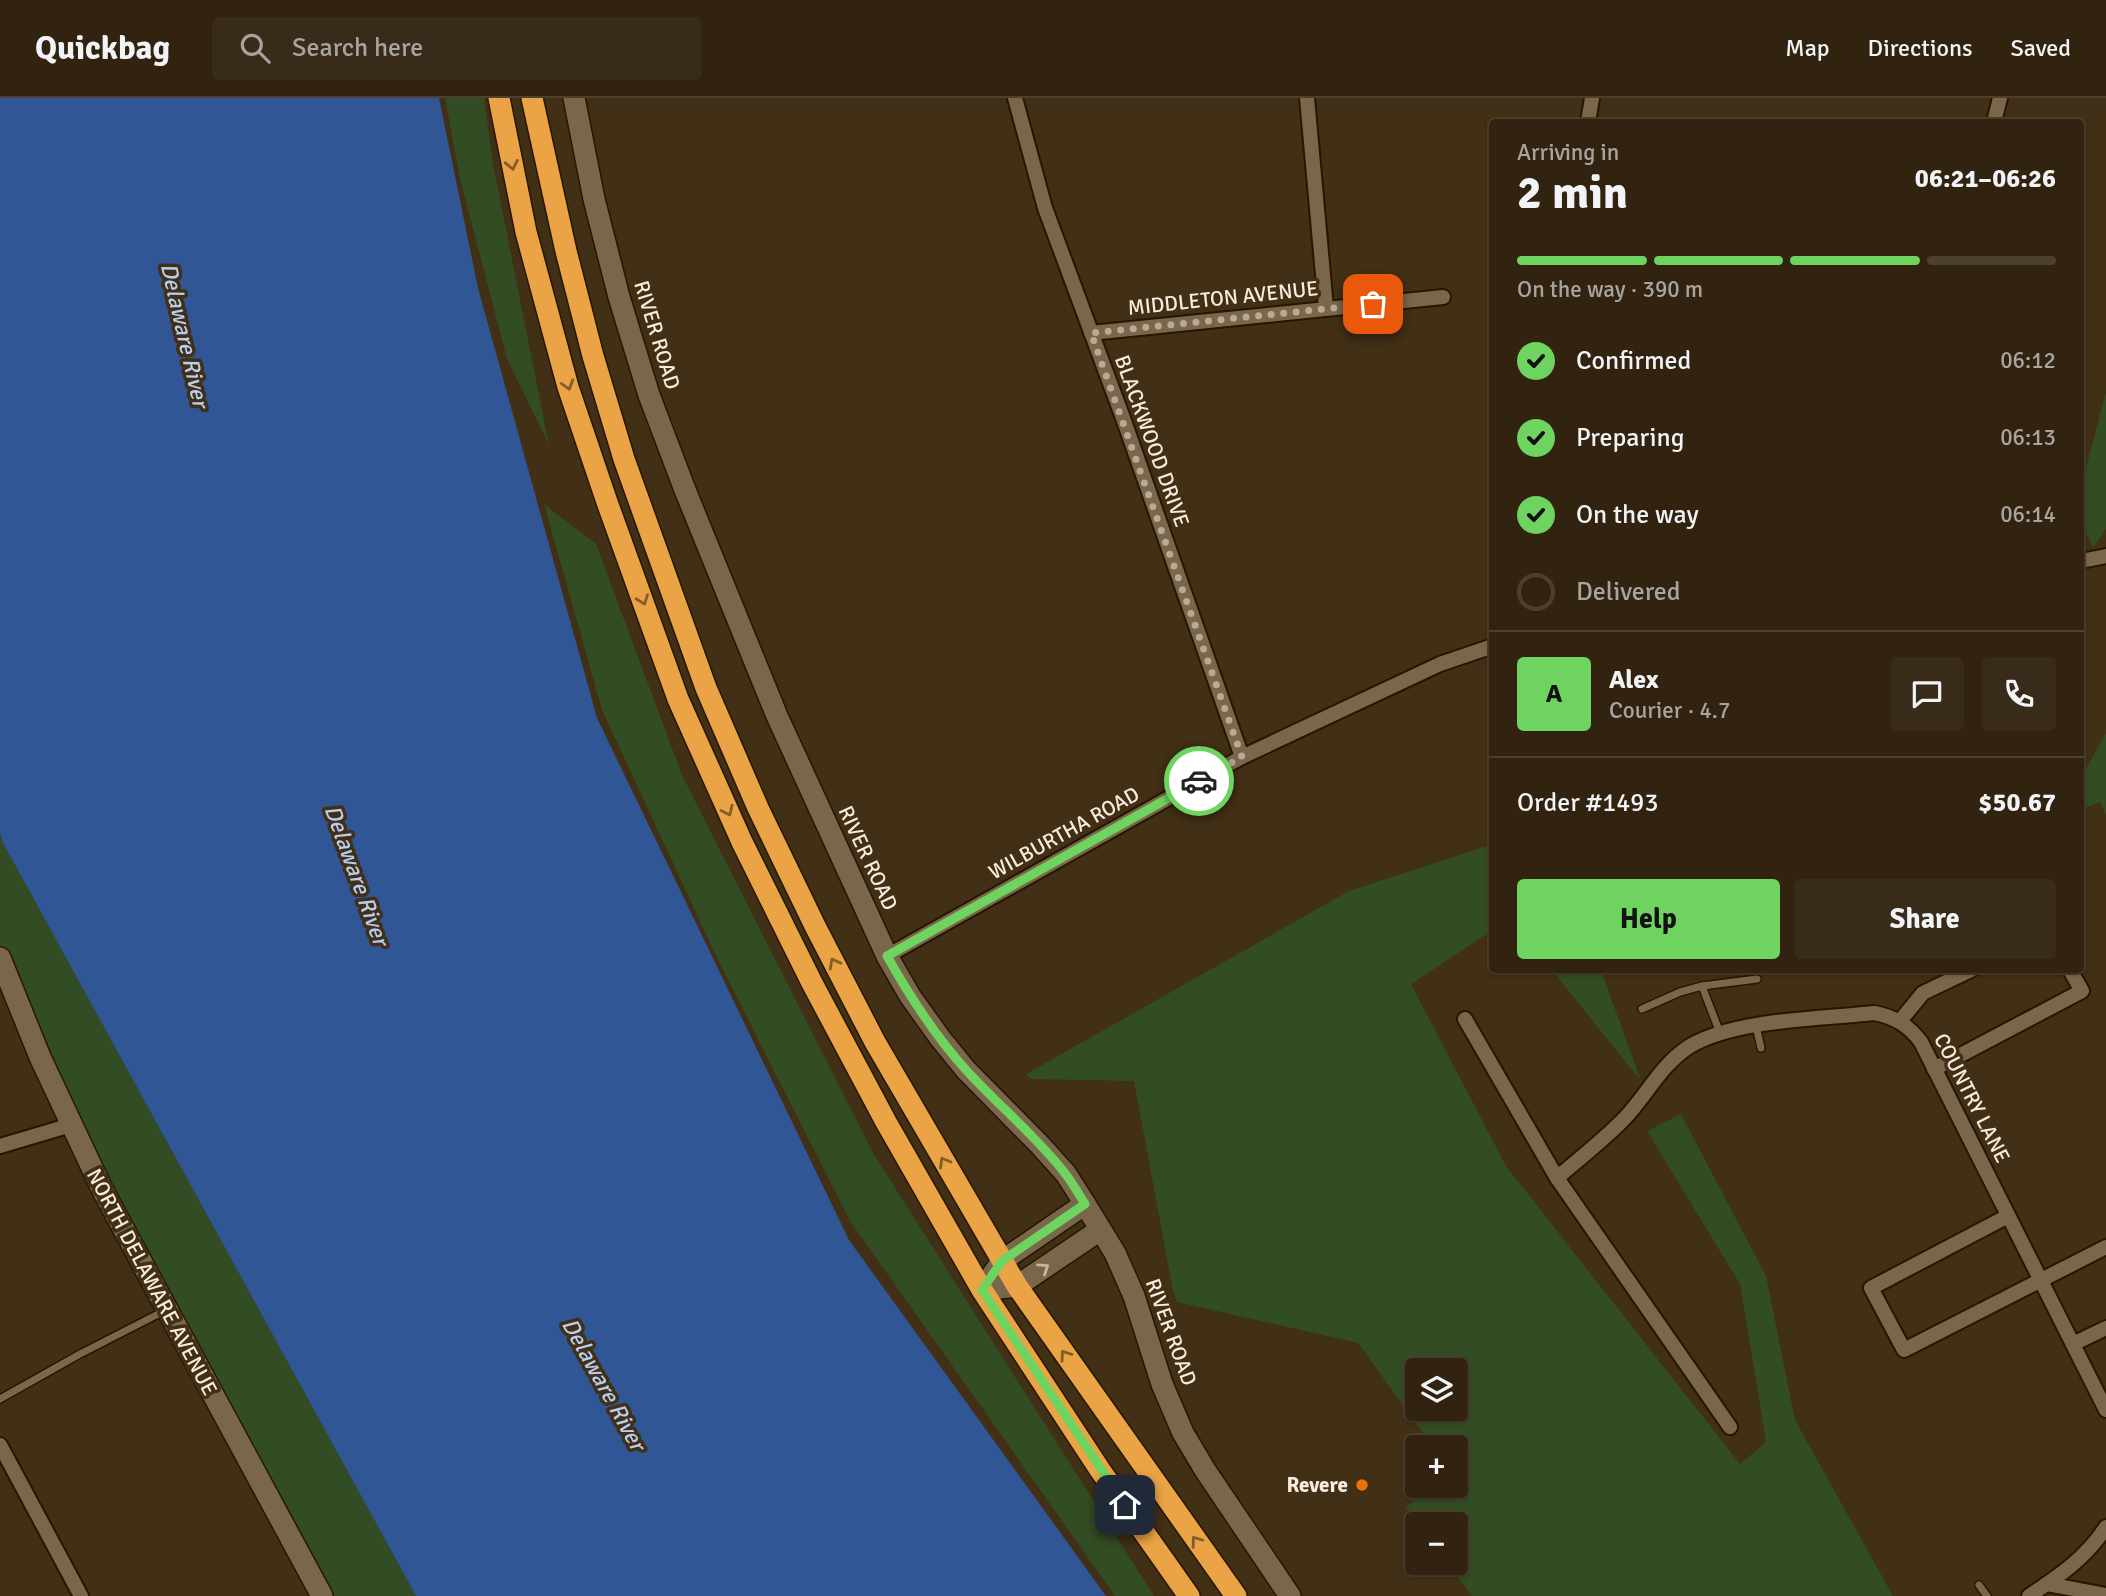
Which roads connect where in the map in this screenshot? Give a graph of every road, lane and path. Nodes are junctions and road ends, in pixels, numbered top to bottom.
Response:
1 (499, 98) edge
2 (533, 98) edge
3 (574, 98) edge
4 (1015, 98) edge
5 (1307, 98) edge
6 (1592, 98) edge
7 (2000, 98) edge
8 (1588, 119) edge
9 (1995, 119) edge
10 (1443, 297) dead end
11 (1326, 308) junction
12 (1091, 333) junction
13 (2106, 556) edge
14 (2084, 560) edge
15 (1489, 647) edge
16 (1242, 757) junction
17 (887, 956) junction
18 (0, 958) edge
19 (1965, 973) edge
20 (2072, 973) edge
21 (1757, 979) dead end
22 (1702, 986) junction
23 (1642, 1009) dead end
24 (1465, 1018) dead end
25 (1900, 1021) junction
26 (1756, 1026) junction
27 (1720, 1033) junction
28 (1761, 1048) dead end
29 (1934, 1069) junction
30 (71, 1125) junction
31 (0, 1146) edge
32 (1557, 1178) junction
33 (1085, 1204) junction
34 (2008, 1216) junction
35 (1100, 1230) junction
36 (2106, 1247) edge
37 (1002, 1261) junction
38 (2040, 1279) junction
39 (1017, 1286) junction
40 (982, 1290) junction
41 (166, 1310) junction
42 (2106, 1328) edge
43 (2073, 1344) junction
44 (0, 1399) edge
45 (2106, 1410) edge
46 (1730, 1427) dead end
47 (0, 1446) edge
48 (2106, 1527) edge
49 (2047, 1584) junction
50 (1979, 1585) dead end
51 (2106, 1595) edge
52 (81, 1596) edge
53 (322, 1596) edge
54 (1189, 1596) edge
55 (1236, 1596) edge
56 (1290, 1596) edge
57 (1987, 1596) edge
58 (2029, 1596) edge

1 -> 40 highway
37 -> 2 highway
3 - 17 street, RIVER ROAD
4 - 12 street, BLACKWOOD DRIVE
5 - 11 street
6 - 8 street
7 - 9 street
10 - 11 street, MIDDLETON AVENUE
11 - 12 street, MIDDLETON AVENUE
12 - 16 street, BLACKWOOD DRIVE
13 - 14 street
15 - 16 street, WILBURTHA ROAD
16 - 17 street, WILBURTHA ROAD
17 - 33 street, RIVER ROAD
18 - 30 street, NORTH DELAWARE AVENUE
19 - 25 street
20 - 29 street
21 - 22 lane
22 - 23 lane
22 - 27 lane
24 - 32 street
25 - 26 street
25 - 29 street, COUNTRY LANE
26 - 27 street
26 - 28 lane
27 - 32 street
29 - 34 street, COUNTRY LANE
30 - 31 street
30 - 41 street, NORTH DELAWARE AVENUE
32 - 46 street
33 - 35 street, RIVER ROAD
33 - 37 street
34 - 38 street, COUNTRY LANE
34 - 38 street
39 -> 35 street
35 - 56 street, RIVER ROAD
36 - 38 street
37 - 39 highway
37 - 40 street
38 - 43 street, COUNTRY LANE
39 - 40 street
55 -> 39 highway
40 - 54 highway
41 - 44 lane
41 - 53 street, NORTH DELAWARE AVENUE
42 - 43 street
43 - 45 street, COUNTRY LANE
47 - 52 street
48 - 49 street
49 - 51 street
49 - 58 street
50 - 57 lane

